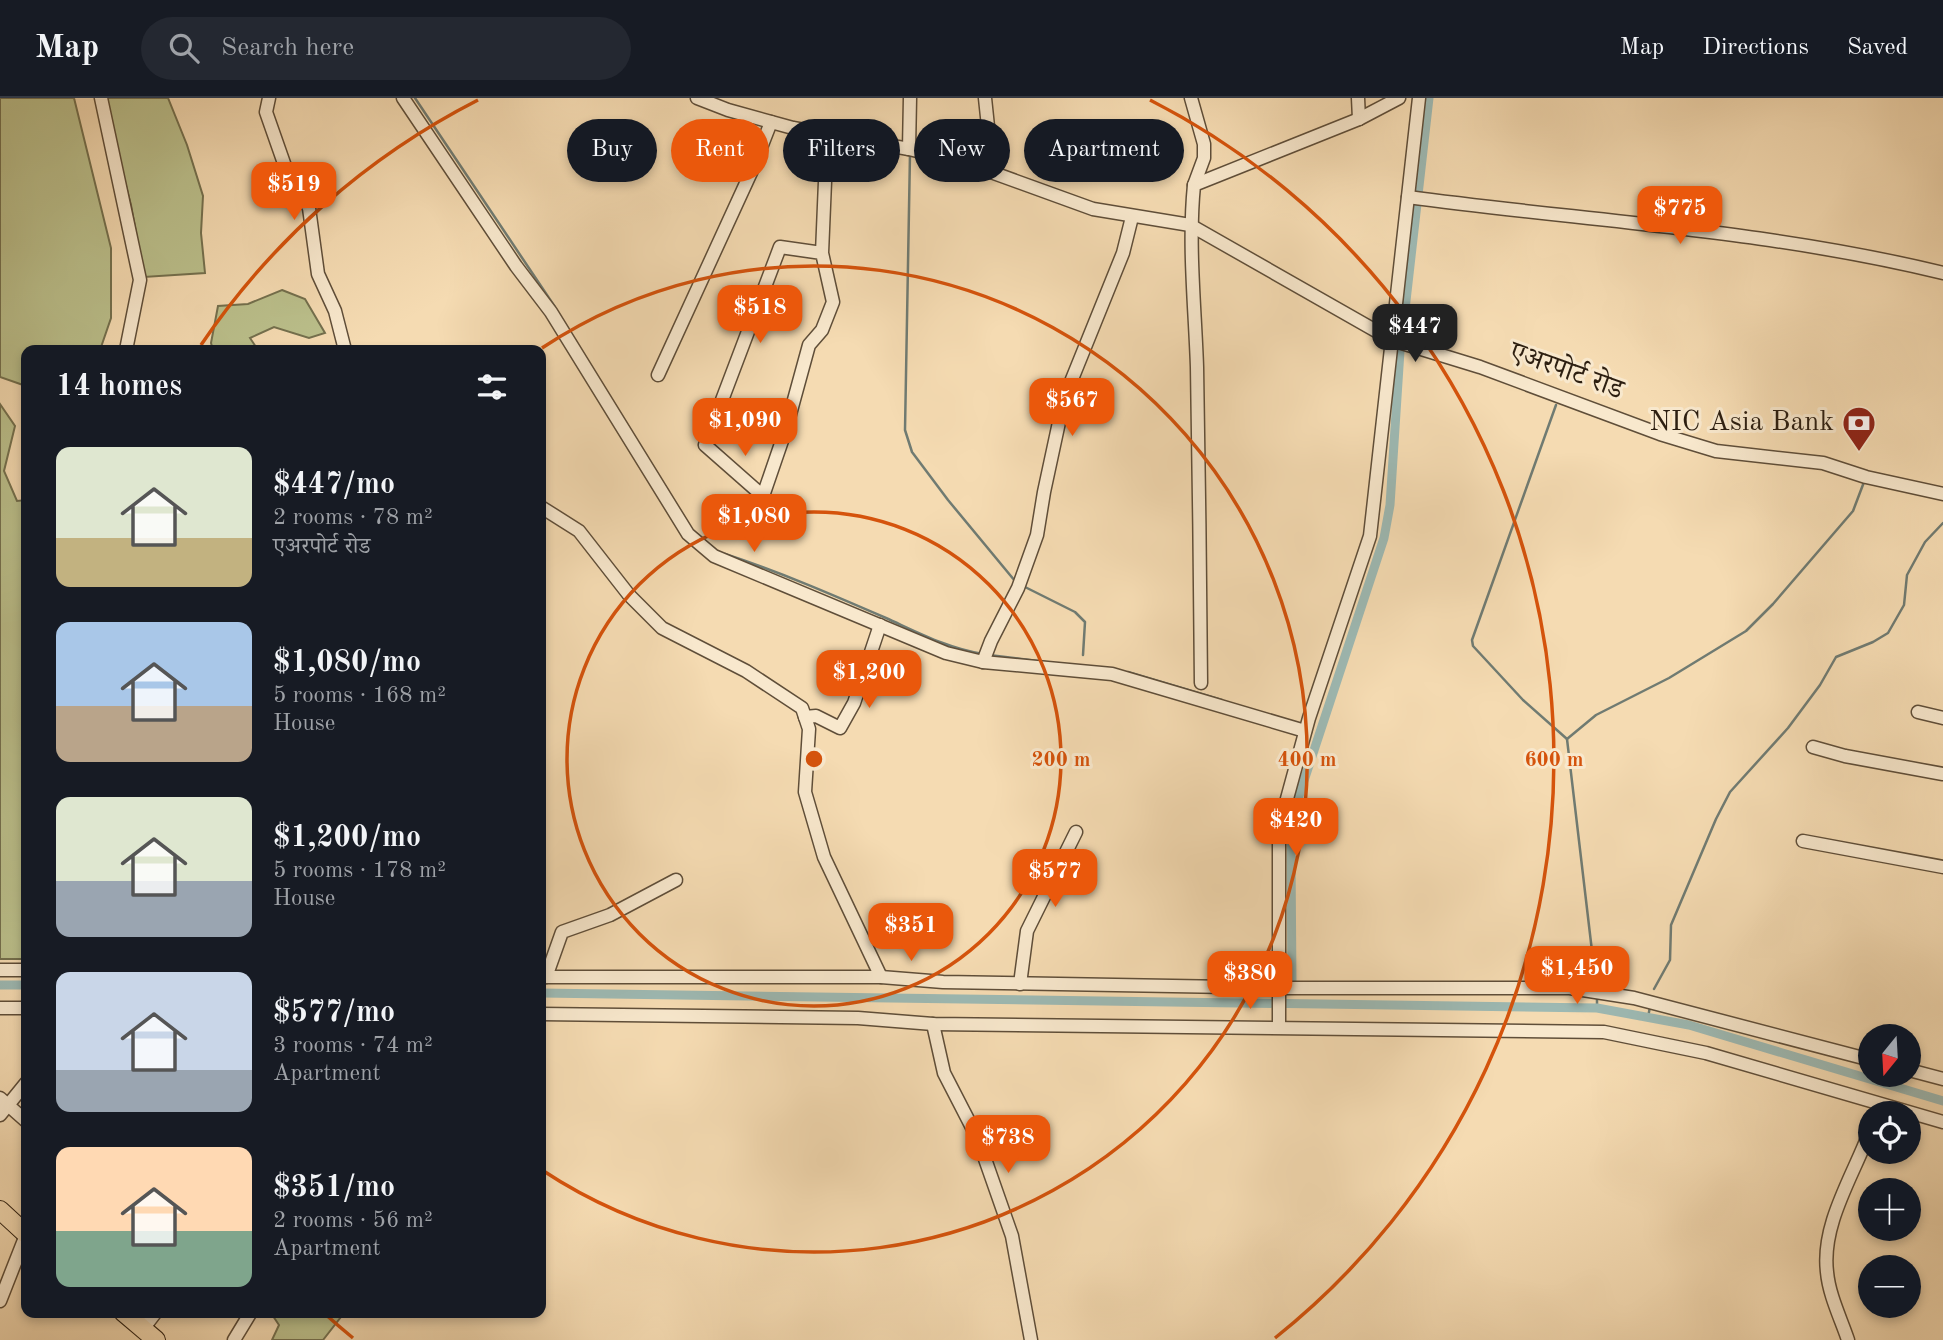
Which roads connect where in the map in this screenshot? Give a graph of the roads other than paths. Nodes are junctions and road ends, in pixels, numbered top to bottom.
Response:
1 (100, 98) edge
2 (269, 98) edge
3 (403, 98) edge
4 (697, 98) edge
5 (734, 98) edge
6 (910, 98) edge
7 (985, 98) edge
8 (1191, 98) edge
9 (1358, 98) edge
10 (1399, 98) edge
11 (1419, 98) edge
12 (728, 110) junction
13 (987, 119) edge
14 (1359, 119) junction
15 (771, 122) junction
16 (783, 125) edge
17 (900, 148) edge
18 (912, 150) joint
19 (1010, 179) edge
20 (825, 182) edge
21 (1194, 185) junction
22 (1414, 197) junction
23 (1132, 216) junction
24 (1190, 225) junction
25 (822, 253) junction
26 (1943, 273) edge
27 (1392, 340) junction
28 (127, 345) edge
29 (344, 345) edge
30 (657, 375) dead end
31 (1943, 495) edge
32 (546, 510) edge
33 (880, 625) junction
34 (985, 656) junction
35 (1201, 683) dead end
36 (1918, 712) dead end
37 (805, 717) junction
38 (1943, 718) edge
39 (1306, 726) junction
40 (1813, 747) dead end
41 (1943, 774) edge
42 (1076, 832) dead end
43 (1803, 841) dead end
44 (1943, 867) edge
45 (676, 880) dead end
46 (0, 970) edge
47 (546, 970) edge
48 (21, 971) edge
49 (546, 977) edge
50 (881, 977) junction
51 (1020, 984) junction
52 (1280, 988) junction
53 (0, 1008) edge
54 (21, 1008) edge
55 (546, 1014) edge
56 (1279, 1023) junction
57 (933, 1024) junction
58 (1858, 1057) edge
59 (1922, 1073) edge
60 (1943, 1079) edge
61 (21, 1087) edge
62 (5, 1101) edge
63 (1858, 1102) edge
64 (0, 1115) edge
65 (21, 1116) edge
66 (1921, 1117) edge
67 (1943, 1122) edge
68 (1858, 1160) edge
69 (0, 1210) edge
70 (21, 1229) edge
71 (21, 1247) edge
72 (0, 1301) edge
73 (130, 1318) edge
74 (154, 1318) edge
75 (247, 1318) edge
76 (150, 1335) edge
77 (234, 1340) edge
78 (1031, 1340) edge
79 (1848, 1340) edge

1 - 28 street
2 - 29 street
3 - 33 street
4 - 12 street, एअरपोर्ट रोड
5 - 12 street
6 - 18 street
7 - 13 street
8 - 21 street
9 - 14 street
10 - 14 street
11 - 22 street
12 - 15 street, एअरपोर्ट रोड
14 - 21 street
15 - 16 street, एअरपोर्ट रोड
15 - 30 street
17 - 18 street, एअरपोर्ट रोड
19 - 23 street, एअरपोर्ट रोड
20 - 25 street
21 - 24 street
22 - 26 street
22 - 27 street
23 - 24 street, एअरपोर्ट रोड
23 - 34 street
24 - 27 street, एअरपोर्ट रोड
24 - 35 street
25 - 25 street
27 - 31 street, एअरपोर्ट रोड
27 - 39 street
32 - 37 street
33 - 34 street
33 - 37 street
34 - 39 street
36 - 38 street
37 - 50 street
39 - 52 street
40 - 41 street
42 - 51 street
43 - 44 street
45 - 47 street
46 - 48 street
49 - 50 street
50 - 51 street
51 - 52 street
52 - 56 street
52 - 58 street
53 - 54 street
55 - 57 street
56 - 57 street
56 - 63 street
57 - 78 street
59 - 60 street
61 - 62 street
62 - 64 street
62 - 65 street
66 - 67 street
68 - 79 street
69 - 70 highway
71 - 72 street
73 - 76 highway
74 - 76 street
75 - 77 street

